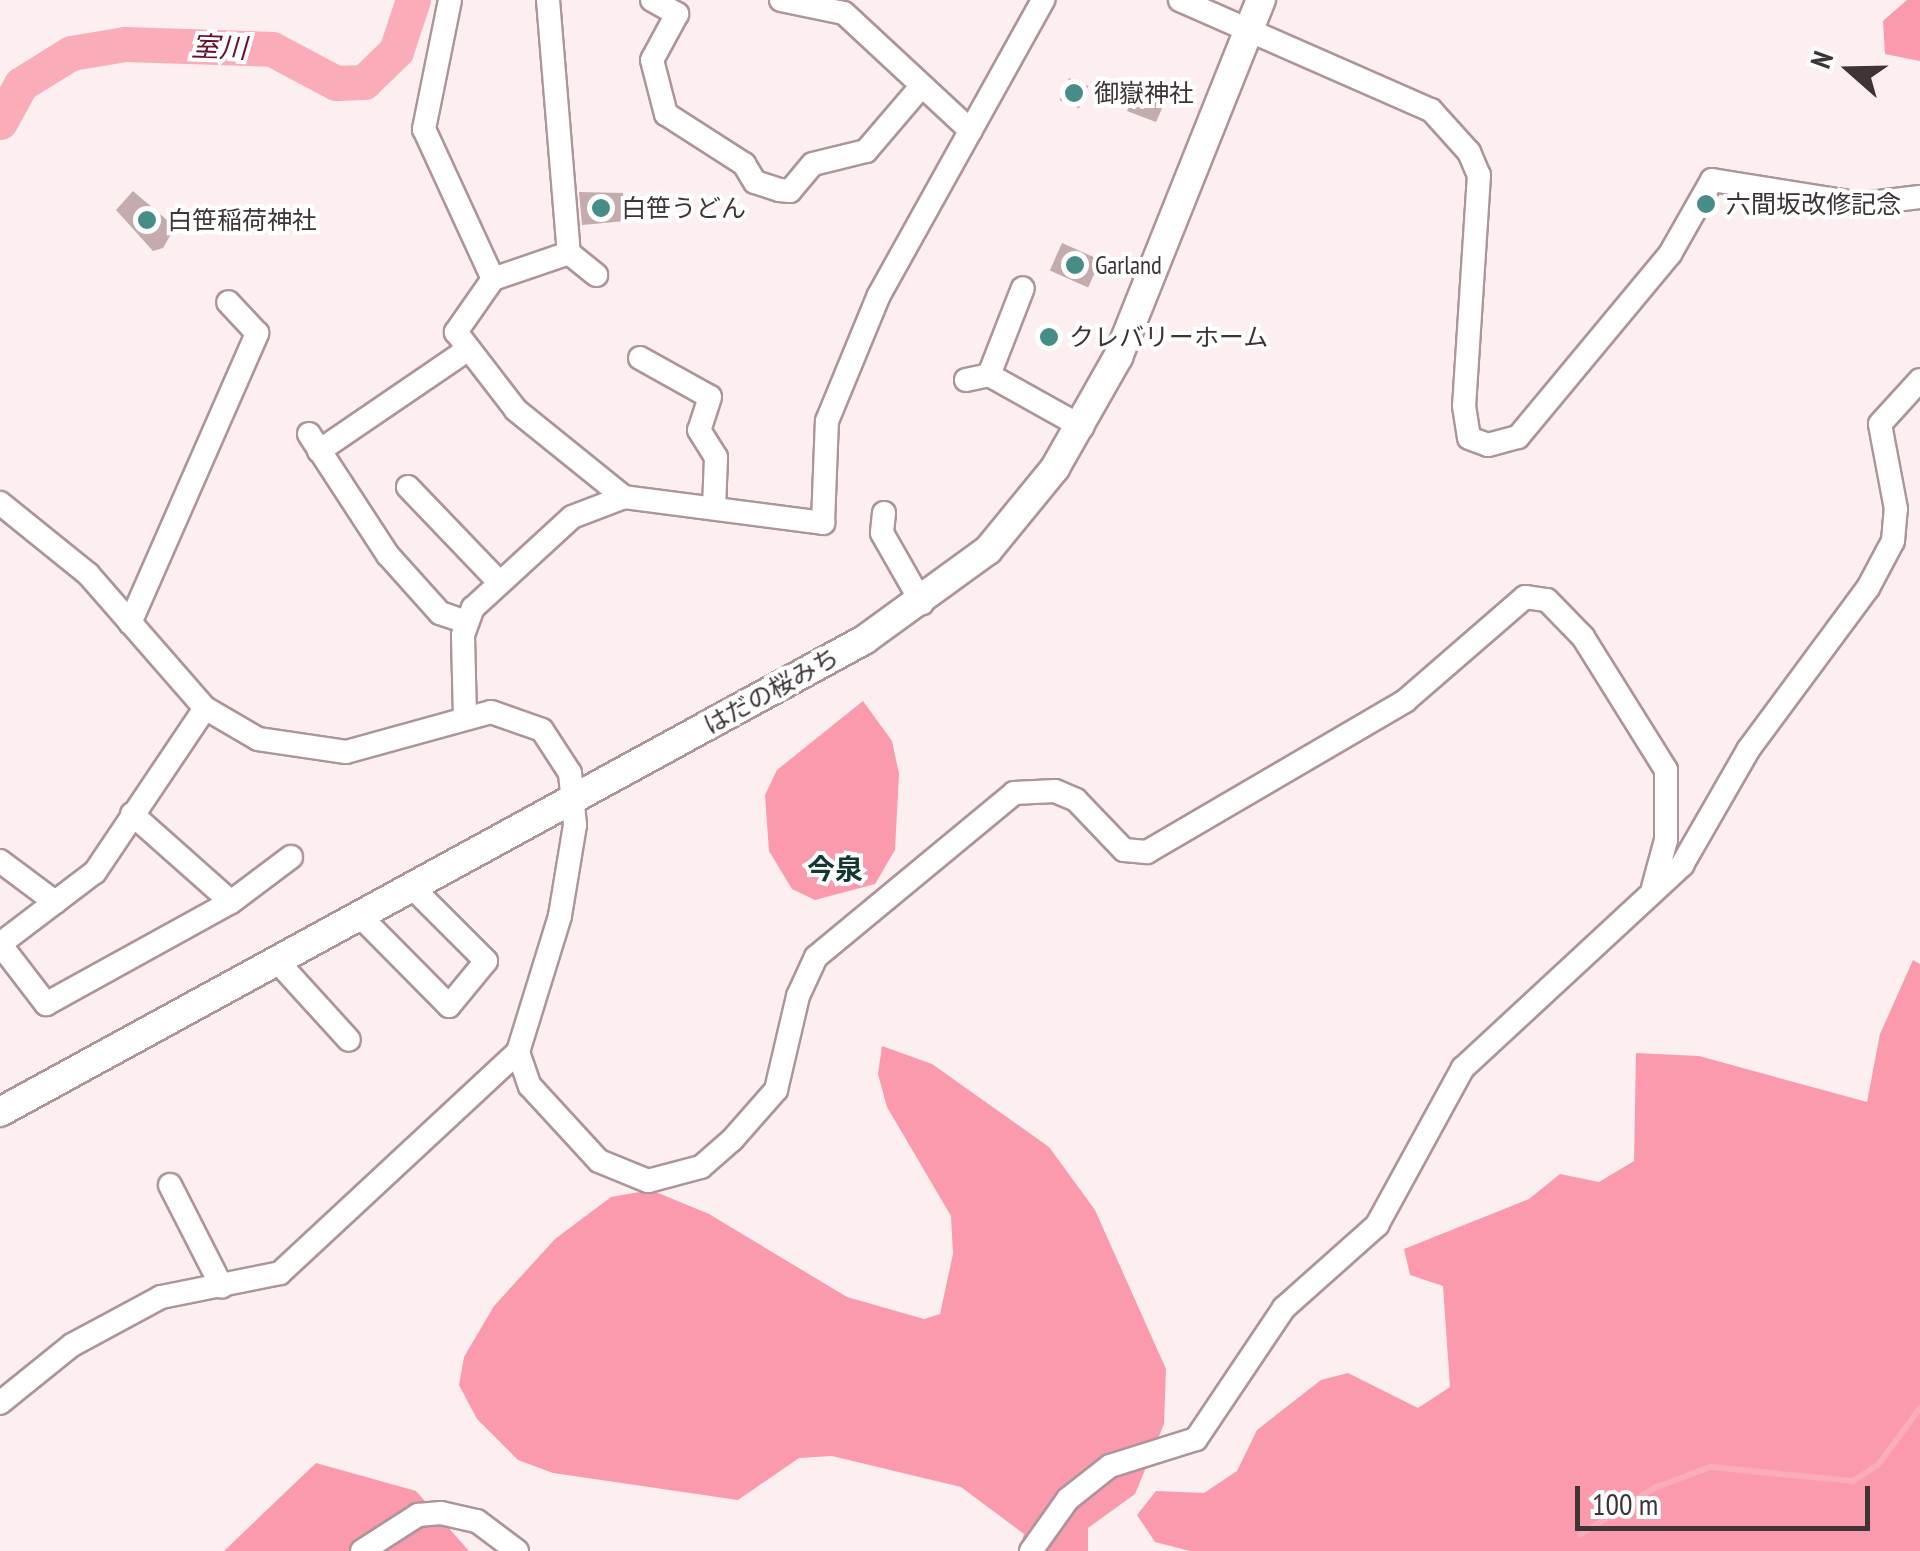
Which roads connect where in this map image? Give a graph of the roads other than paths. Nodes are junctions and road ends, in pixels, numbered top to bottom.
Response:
1 (450, 0) edge
2 (548, 0) edge
3 (652, 0) edge
4 (781, 0) edge
5 (1043, 0) edge
6 (1180, 0) edge
7 (1261, 0) edge
8 (1249, 30) junction
9 (919, 89) junction
10 (971, 131) junction
11 (1920, 197) edge
12 (569, 254) junction
13 (596, 275) dead end
14 (493, 279) junction
15 (1023, 288) dead end
16 (228, 302) dead end
17 (467, 350) junction
18 (640, 358) dead end
19 (1920, 380) edge
20 (1082, 428) junction
21 (408, 487) dead end
22 (624, 497) junction
23 (0, 502) edge
24 (714, 508) junction
25 (884, 513) dead end
26 (498, 581) junction
27 (922, 603) junction
28 (466, 622) junction
29 (130, 623) junction
30 (205, 708) junction
31 (465, 718) junction
32 (577, 798) junction
33 (132, 814) junction
34 (290, 857) dead end
35 (3, 868) edge
36 (412, 888) junction
37 (1653, 888) junction
38 (55, 902) junction
39 (231, 902) junction
40 (362, 916) junction
41 (0, 944) edge
42 (278, 962) junction
43 (348, 1040) dead end
44 (518, 1052) junction
45 (0, 1112) edge
46 (182, 1192) dead end
47 (222, 1287) junction
48 (0, 1403) edge
49 (362, 1551) edge
50 (517, 1551) edge
51 (1031, 1551) edge

1 - 14 street
2 - 12 street
3 - 9 street
4 - 9 street
5 - 10 street
6 - 8 street
7 - 8 main road, はだの桜みち
8 - 11 street
8 - 20 main road, はだの桜みち
9 - 10 street
10 - 24 street
12 - 13 street
12 - 14 street
14 - 17 street
15 - 20 street
16 - 29 street
17 - 22 street
17 - 28 street
18 - 24 street
19 - 37 street
20 - 27 main road, はだの桜みち
21 - 26 street
22 - 24 street
22 - 26 street
23 - 29 street
25 - 27 street
26 - 28 street
27 - 32 main road, はだの桜みち
28 - 31 street
29 - 30 street
30 - 31 street
30 - 33 street
31 - 32 street
32 - 36 main road, はだの桜みち
32 - 44 street
33 - 38 street
33 - 39 street
34 - 39 street
35 - 38 street
36 - 40 main road, はだの桜みち
36 - 40 street
37 - 44 street
37 - 51 street
38 - 41 street
39 - 41 street
40 - 42 main road, はだの桜みち
42 - 43 street
42 - 45 main road, はだの桜みち
44 - 47 street
46 - 47 street
47 - 48 street
49 - 50 street

